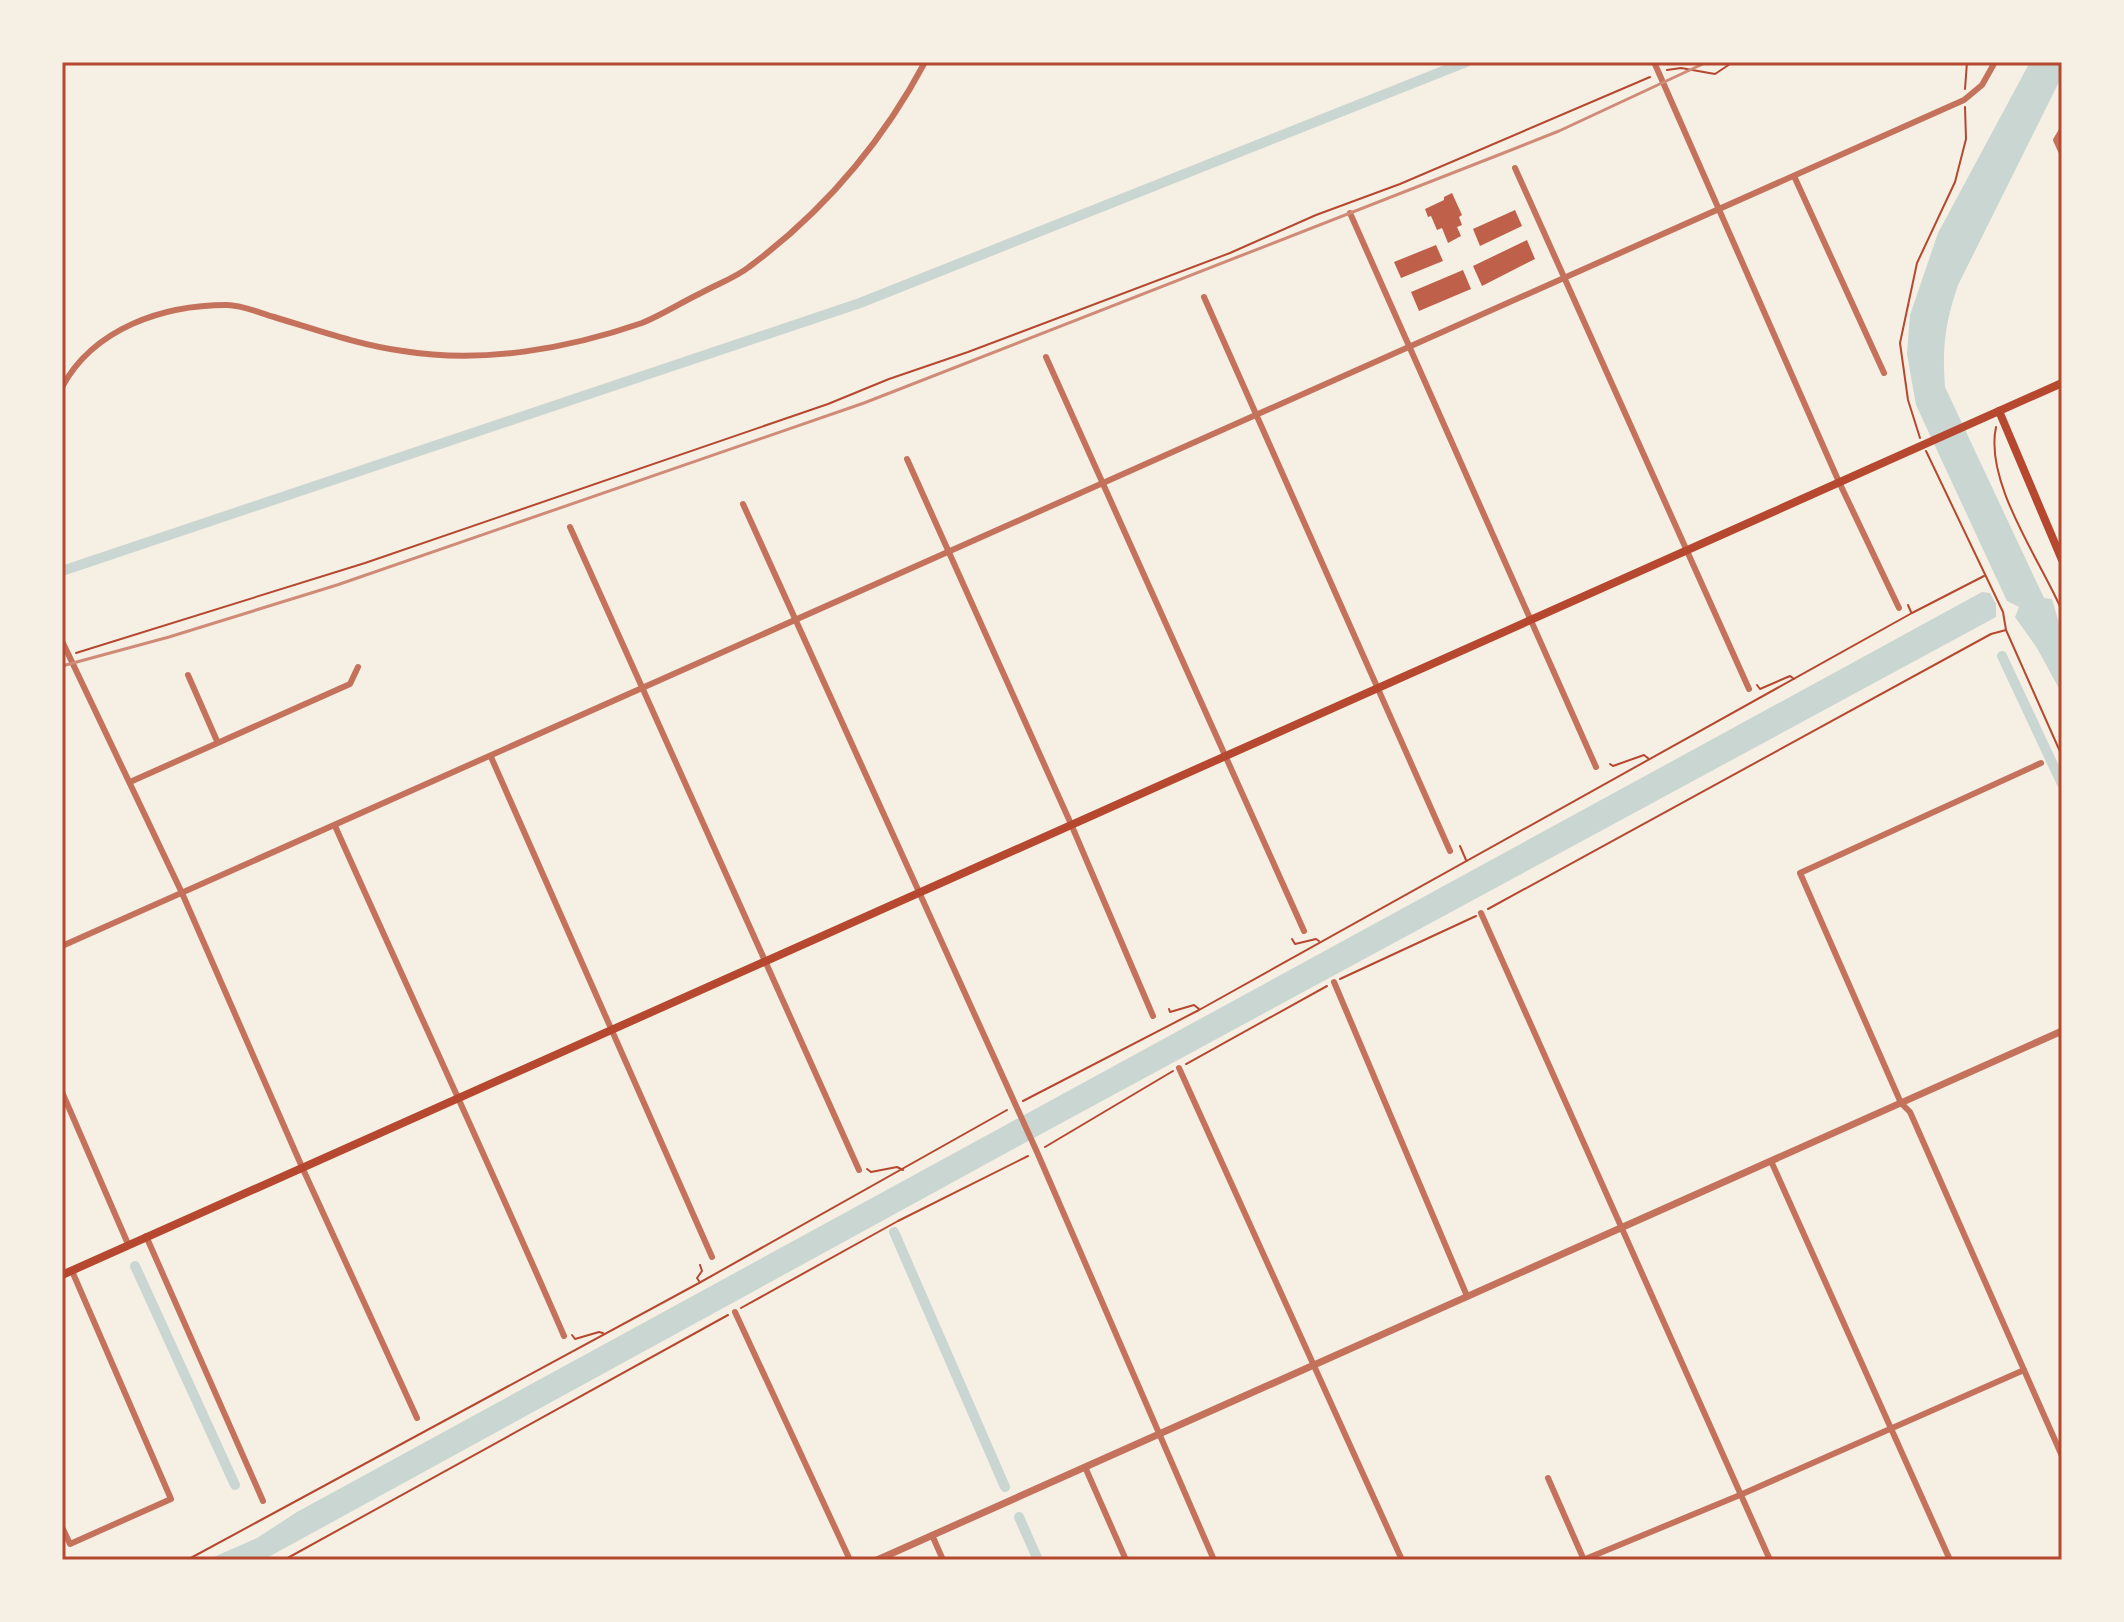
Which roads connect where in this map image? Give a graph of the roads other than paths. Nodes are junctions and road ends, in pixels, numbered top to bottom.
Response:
1 (925, 62) edge
2 (1654, 62) edge
3 (1995, 62) edge
4 (2062, 130) edge
5 (2062, 153) edge
6 (1515, 168) dead end
7 (1794, 176) junction
8 (1719, 210) junction
9 (1350, 213) dead end
10 (1566, 278) junction
11 (1204, 297) dead end
12 (1410, 347) junction
13 (1046, 357) dead end
14 (1884, 373) dead end
15 (2062, 383) edge
16 (62, 387) edge
17 (1999, 411) junction
18 (1258, 415) junction
19 (907, 459) dead end
20 (1839, 482) junction
21 (1104, 483) junction
22 (743, 504) dead end
23 (570, 527) dead end
24 (1687, 550) junction
25 (949, 552) junction
26 (2062, 560) edge
27 (1899, 608) dead end
28 (1533, 619) junction
29 (796, 621) junction
30 (62, 641) edge
31 (358, 667) dead end
32 (188, 675) dead end
33 (1378, 688) junction
34 (644, 689) junction
35 (1749, 689) dead end
36 (217, 741) junction
37 (1224, 756) junction
38 (491, 757) junction
39 (2041, 763) dead end
40 (1596, 767) dead end
41 (130, 782) junction
42 (1071, 824) junction
43 (335, 826) junction
44 (1450, 851) dead end
45 (918, 892) junction
46 (182, 893) junction
47 (1481, 913) road end
48 (1304, 931) dead end
49 (62, 946) edge
50 (763, 961) junction
51 (1334, 982) road end
52 (1153, 1016) dead end
53 (610, 1030) junction
54 (2062, 1031) edge
55 (1179, 1068) road end
56 (62, 1092) edge
57 (457, 1098) junction
58 (1901, 1103) junction
59 (1771, 1161) junction
60 (302, 1167) junction
61 (863, 1170) road end
62 (1621, 1228) junction
63 (146, 1236) junction
64 (128, 1244) junction
65 (712, 1257) dead end
66 (72, 1271) junction
67 (62, 1275) edge
68 (1467, 1296) junction
69 (735, 1312) road end
70 (568, 1335) road end
71 (1312, 1365) junction
72 (2024, 1370) junction
73 (417, 1418) dead end
74 (1890, 1430) junction
75 (1159, 1434) junction
76 (2062, 1456) edge
77 (1085, 1467) junction
78 (1548, 1478) dead end
79 (1740, 1495) junction
80 (263, 1501) dead end
81 (62, 1527) edge
82 (932, 1535) junction
83 (850, 1560) edge
84 (877, 1560) edge
85 (943, 1560) edge
86 (1126, 1560) edge
87 (1214, 1560) edge
88 (1402, 1560) edge
89 (1584, 1560) edge
90 (1770, 1560) edge
91 (1950, 1560) edge

1 - 16 street
2 - 8 street
3 - 7 street
4 - 5 street
6 - 10 street
7 - 8 street
7 - 14 street
8 - 10 street
8 - 20 street
9 - 12 street
10 - 12 street
10 - 24 street
11 - 18 street
12 - 18 street
12 - 28 street
13 - 21 street
15 - 17 main road
17 - 20 main road
17 - 26 main road
18 - 21 street
18 - 33 street
19 - 25 street
20 - 24 main road
20 - 27 street
21 - 25 street
21 - 37 street
22 - 29 street
23 - 34 street
24 - 28 main road
24 - 35 street
25 - 29 street
25 - 42 street
28 - 33 main road
28 - 40 street
29 - 34 street
29 - 45 street
30 - 41 street
31 - 36 street
32 - 36 street
33 - 37 main road
33 - 44 street
34 - 38 street
34 - 50 street
36 - 41 street
37 - 42 main road
37 - 48 street
38 - 43 street
38 - 53 street
39 - 58 street
41 - 46 street
42 - 45 main road
42 - 52 street
43 - 46 street
43 - 57 street
45 - 50 main road
45 - 75 street
46 - 49 street
46 - 60 street
47 - 62 street
50 - 53 main road
50 - 61 street
51 - 68 street
53 - 57 main road
53 - 65 street
54 - 58 street
55 - 71 street
56 - 64 street
57 - 60 main road
57 - 70 street
58 - 59 street
58 - 72 street
59 - 62 street
59 - 74 street
60 - 63 main road
60 - 73 street
62 - 68 street
62 - 79 street
63 - 64 main road
63 - 80 street
64 - 66 main road
66 - 67 main road
66 - 81 street
68 - 71 street
69 - 83 street
71 - 75 street
71 - 88 street
72 - 74 street
72 - 76 street
74 - 79 street
74 - 91 street
75 - 77 street
75 - 87 street
77 - 82 street
77 - 86 street
78 - 89 street
79 - 89 street
79 - 90 street
82 - 84 street
82 - 85 street

